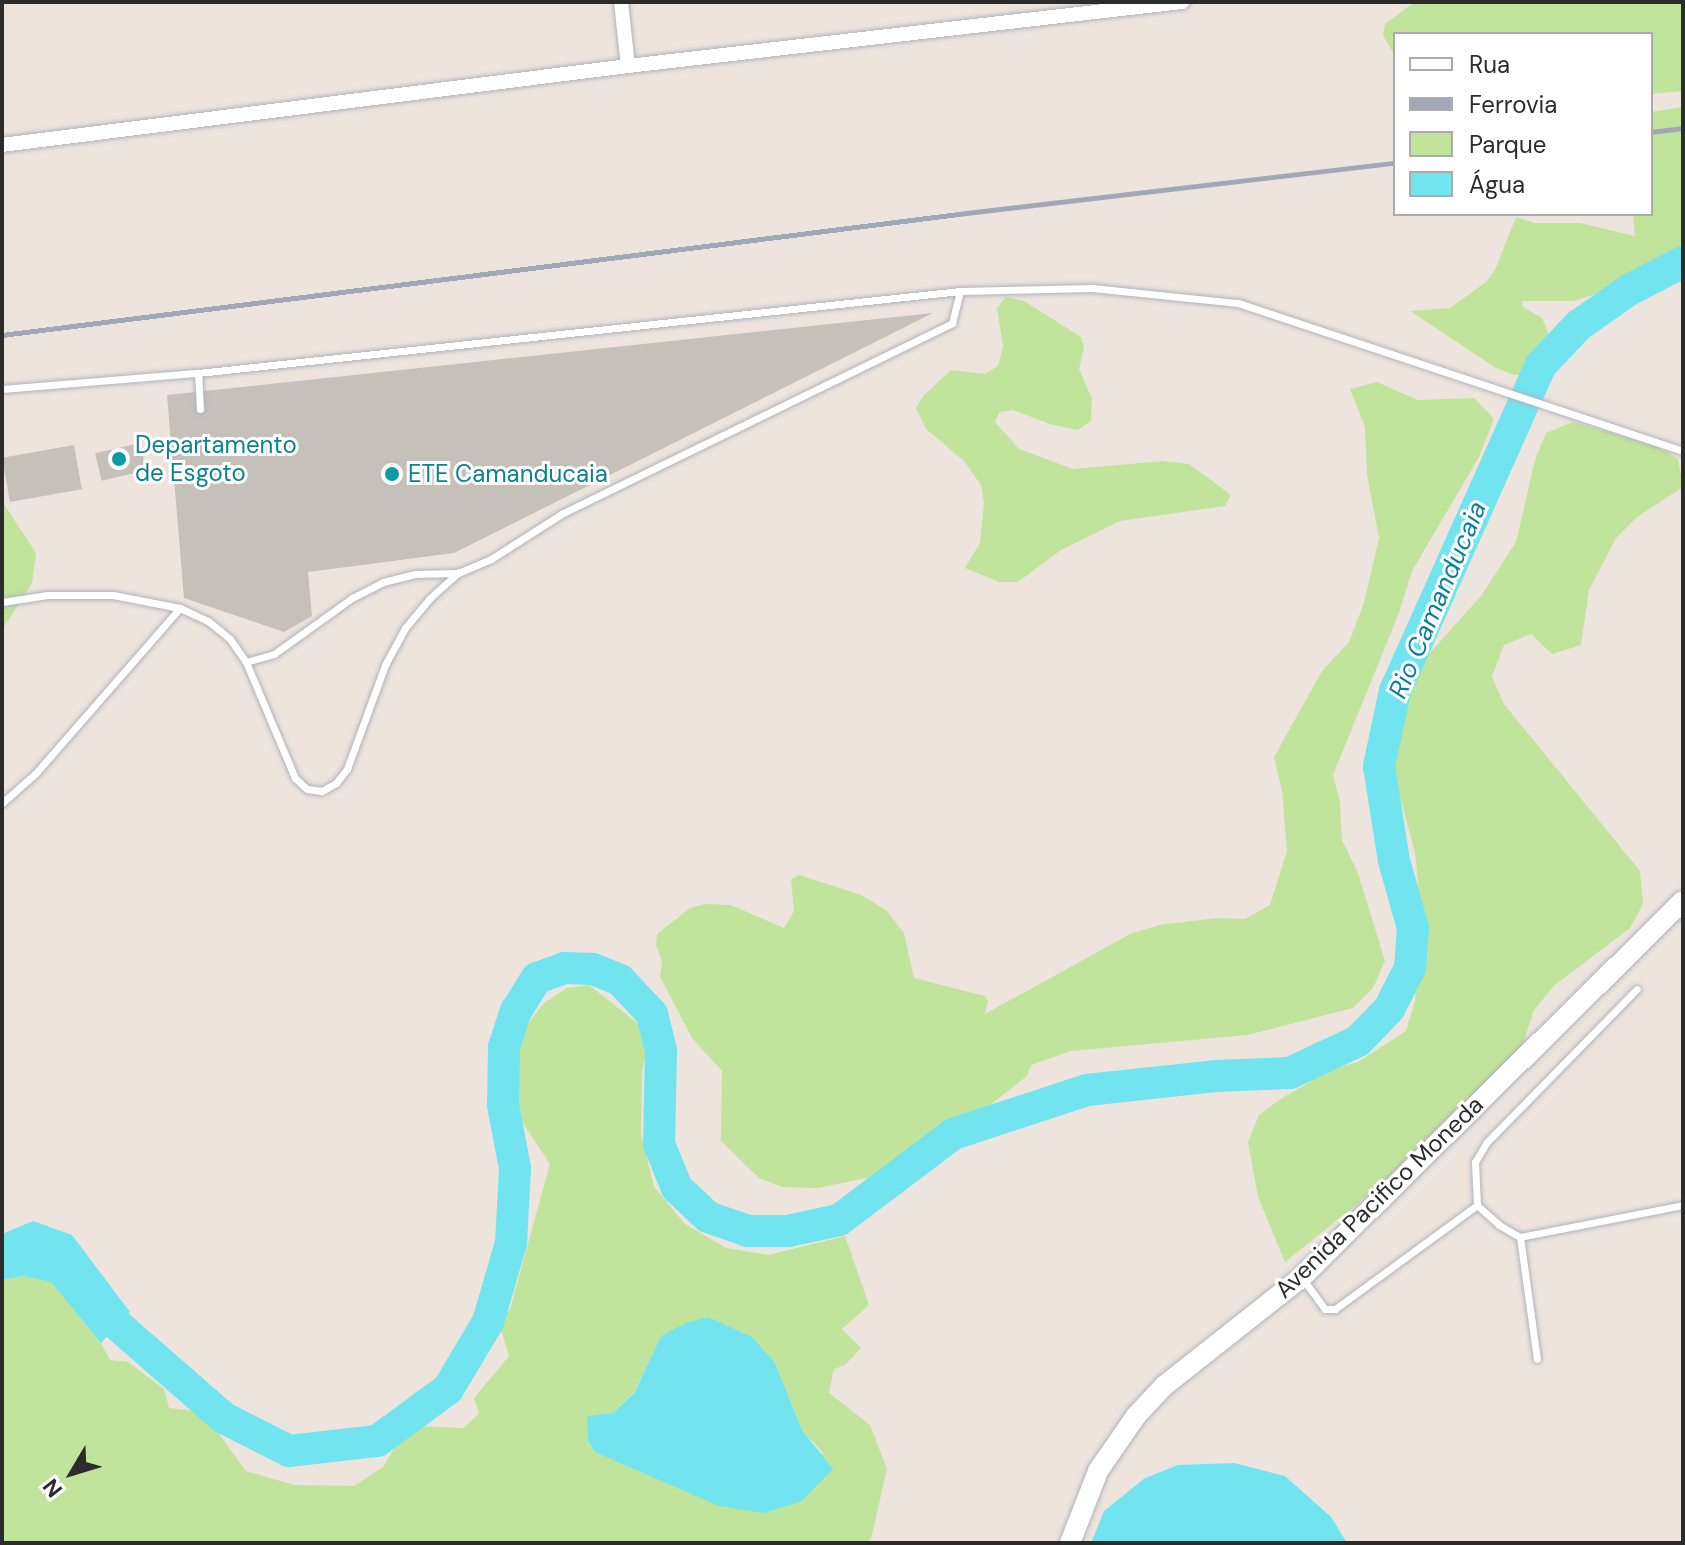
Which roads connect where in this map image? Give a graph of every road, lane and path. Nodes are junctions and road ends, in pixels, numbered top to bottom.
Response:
1 (621, 2) edge
2 (1182, 2) edge
3 (628, 66) junction
4 (2, 145) edge
5 (960, 291) junction
6 (198, 373) junction
7 (2, 389) edge
8 (200, 409) dead end
9 (1683, 451) edge
10 (458, 573) junction
11 (2, 602) edge
12 (180, 608) junction
13 (246, 662) junction
14 (2, 803) edge
15 (1683, 901) edge
16 (1637, 989) dead end
17 (1477, 1205) junction
18 (1683, 1205) edge
19 (1520, 1237) junction
20 (1302, 1277) junction
21 (1537, 1359) dead end
22 (1070, 1543) edge

1 - 3 street
2 - 3 street
3 - 4 street
5 - 6 lane
5 - 9 lane
5 - 10 lane
6 - 7 lane
6 - 8 lane
10 - 13 lane
10 - 13 lane
11 - 12 lane
12 - 13 lane
12 - 14 lane
15 - 20 street, Avenida Pacifico Moneda
16 - 17 lane
17 - 19 lane
17 - 20 lane
18 - 19 lane
19 - 21 lane
20 - 22 street, Avenida Pacifico Moneda

